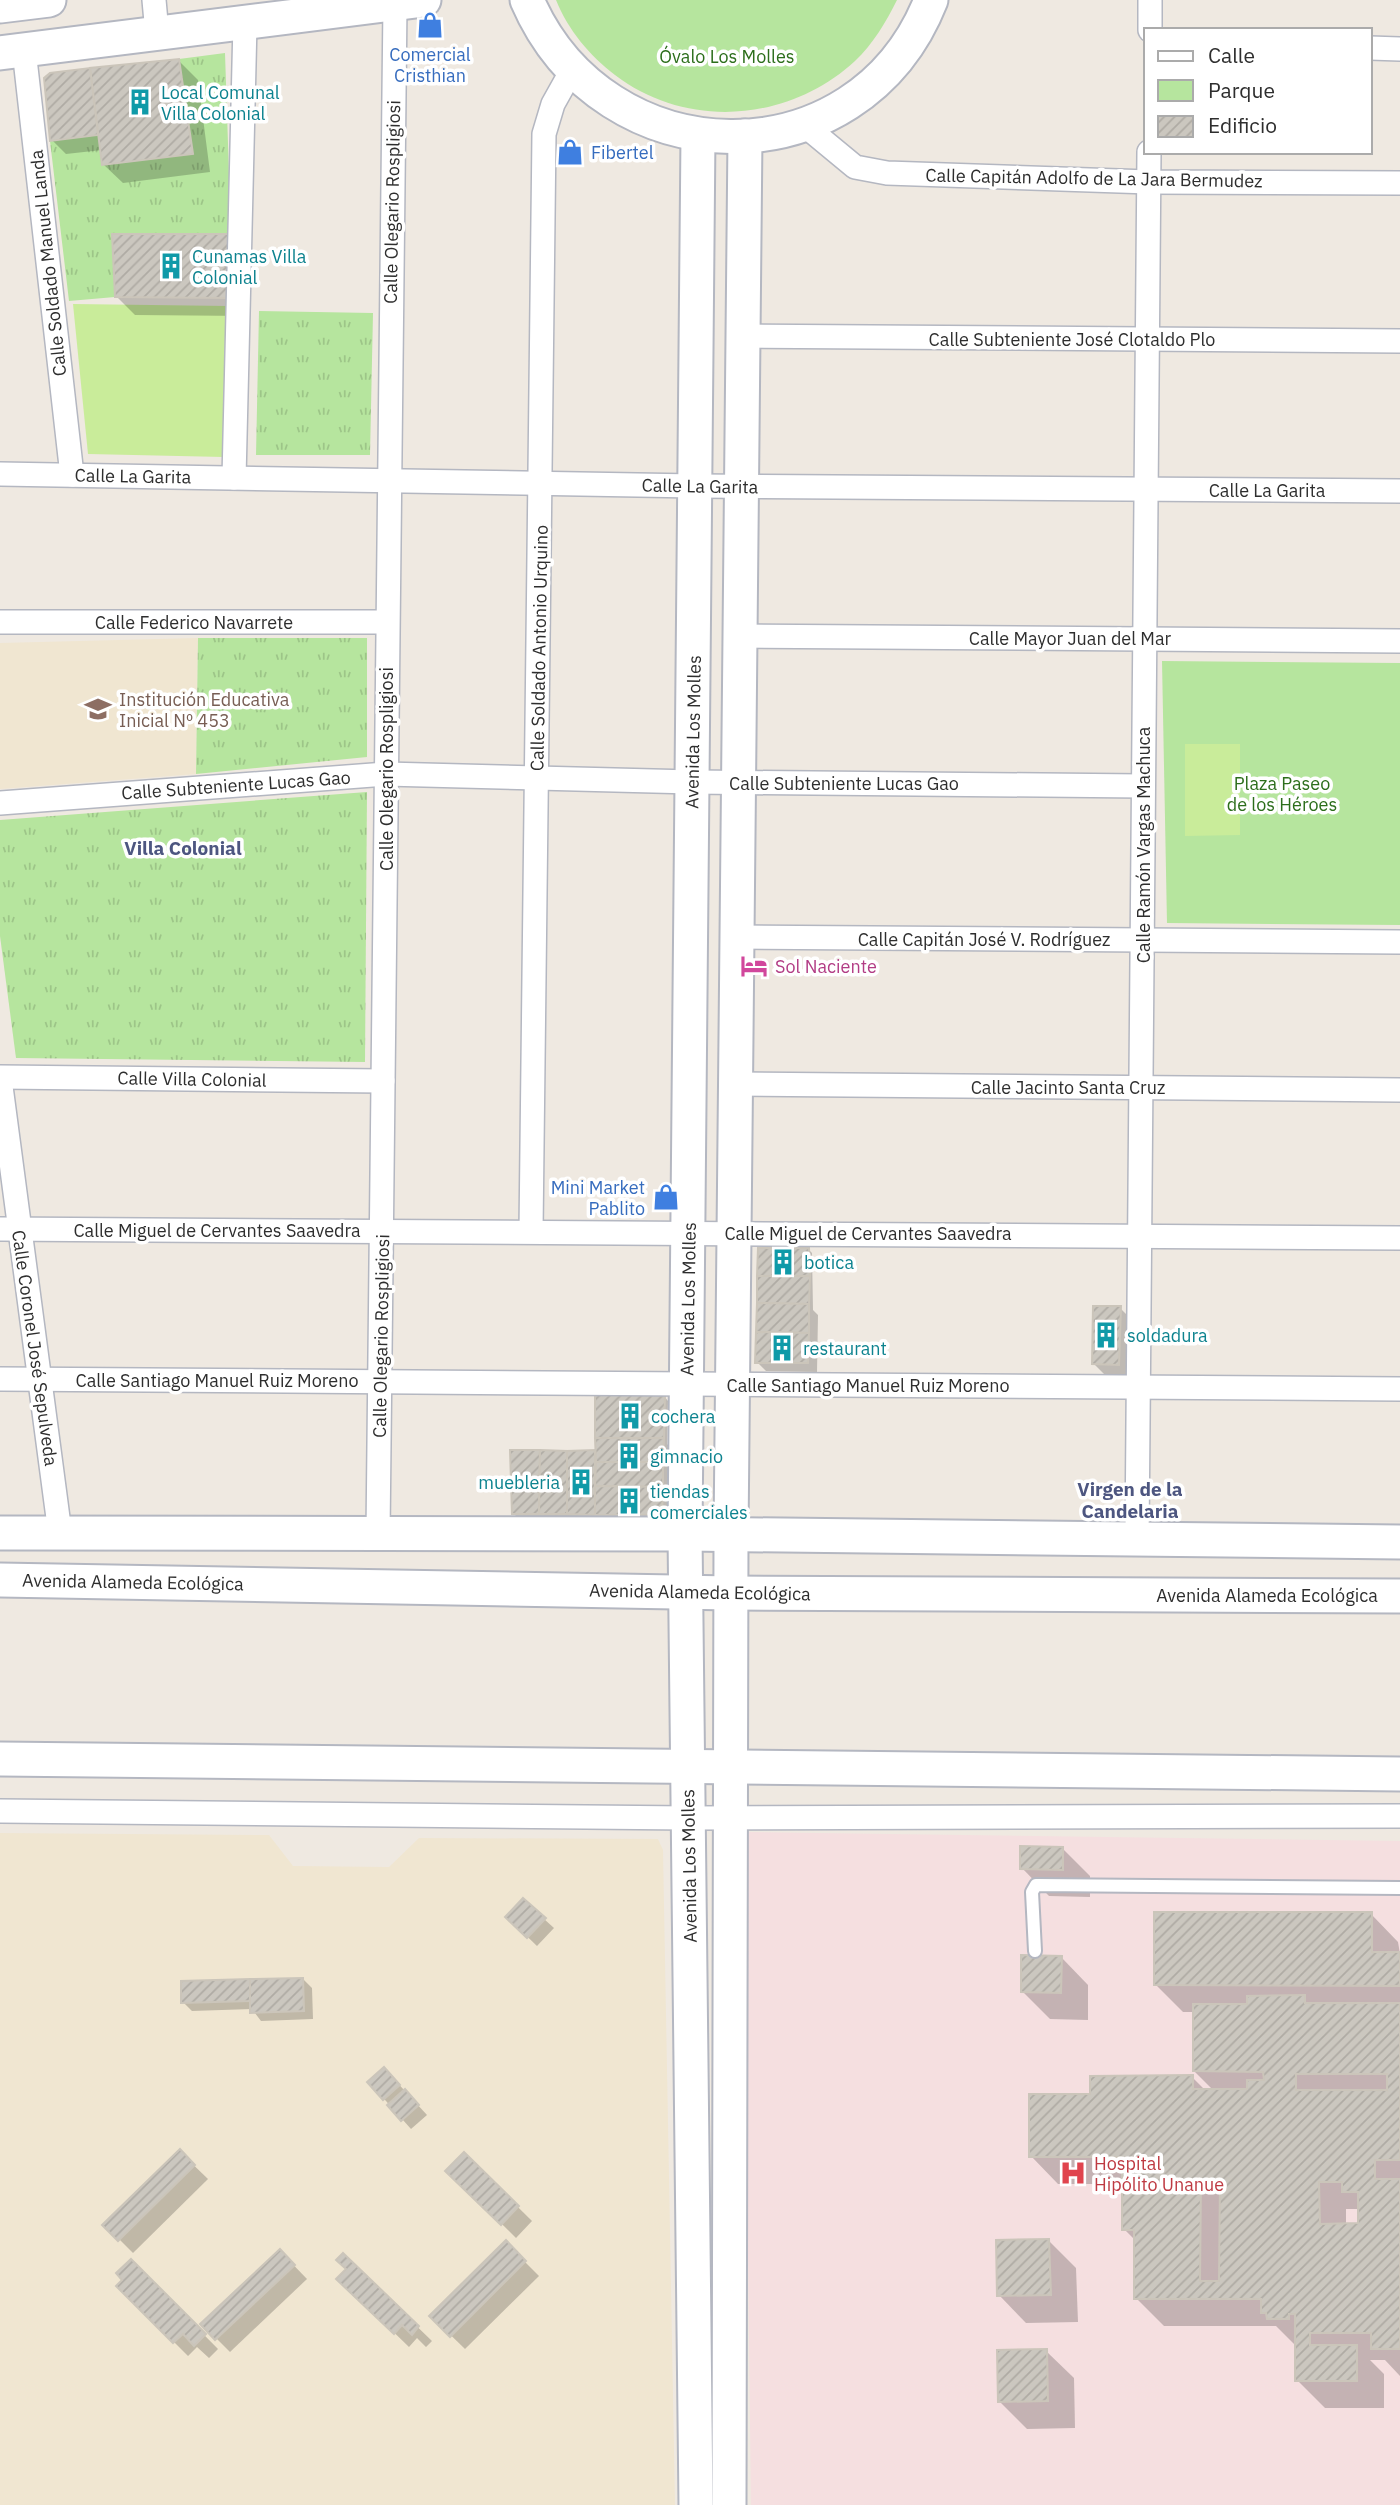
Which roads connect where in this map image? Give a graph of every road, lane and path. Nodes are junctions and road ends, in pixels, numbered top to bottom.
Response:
1 (49, 0) edge
2 (154, 0) edge
3 (527, 0) edge
4 (931, 0) edge
5 (1150, 0) edge
6 (409, 2) edge
7 (0, 6) edge
8 (245, 23) junction
9 (1150, 28) edge
10 (157, 33) junction
11 (1372, 48) edge
12 (1400, 48) edge
13 (12, 52) edge
14 (572, 70) junction
15 (803, 124) junction
16 (698, 135) junction
17 (745, 136) junction
18 (1149, 154) edge
19 (1149, 182) junction
20 (1400, 183) edge
21 (743, 336) junction
22 (1147, 340) junction
23 (1400, 341) edge
24 (0, 474) edge
25 (72, 475) junction
26 (234, 478) junction
27 (388, 480) junction
28 (541, 483) junction
29 (695, 486) junction
30 (741, 486) junction
31 (1146, 489) junction
32 (1400, 491) edge
33 (0, 622) edge
34 (387, 622) junction
35 (740, 636) junction
36 (1144, 639) junction
37 (1400, 641) edge
38 (386, 774) junction
39 (537, 777) junction
40 (692, 782) junction
41 (738, 782) junction
42 (1143, 786) junction
43 (0, 803) edge
44 (737, 937) junction
45 (1142, 940) junction
46 (1400, 942) edge
47 (0, 1078) edge
48 (383, 1081) junction
49 (735, 1084) junction
50 (1140, 1087) junction
51 (1400, 1090) edge
52 (9, 1229) edge
53 (383, 1230) junction
54 (531, 1231) junction
55 (688, 1232) junction
56 (734, 1232) junction
57 (1140, 1236) junction
58 (1400, 1238) edge
59 (0, 1379) edge
60 (38, 1379) junction
61 (379, 1381) junction
62 (687, 1383) junction
63 (732, 1383) junction
64 (1138, 1387) junction
65 (1400, 1389) edge
66 (0, 1533) edge
67 (60, 1533) junction
68 (378, 1534) junction
69 (685, 1534) junction
70 (731, 1535) junction
71 (1137, 1538) junction
72 (1400, 1542) edge
73 (0, 1580) edge
74 (686, 1591) junction
75 (731, 1593) junction
76 (1400, 1596) edge
77 (0, 1759) edge
78 (688, 1767) junction
79 (730, 1768) junction
80 (1400, 1774) edge
81 (0, 1811) edge
82 (1400, 1816) edge
83 (730, 1817) junction
84 (689, 1818) junction
85 (1400, 1888) edge
86 (1035, 1951) dead end
87 (696, 2505) edge
88 (729, 2505) edge

1 - 7 street
2 - 10 street
3 - 14 street
4 - 15 street
5 - 9 street
6 - 8 street
6 - 27 street, Calle Olegario Rospligiosi
8 - 10 street
8 - 26 street
10 - 13 street
11 - 12 street
13 - 25 street, Calle Soldado Manuel Landa
14 - 16 street
14 - 28 street, Calle Soldado Antonio Urquino
15 - 17 street
15 - 19 street, Calle Capitán Adolfo de La Jara Bermudez
16 - 17 street
16 - 29 street, Avenida Los Molles
17 - 21 street
18 - 19 street, Calle Ramón Vargas Machuca
19 - 20 street, Calle Capitán Adolfo de La Jara Bermudez
19 - 22 street, Calle Ramón Vargas Machuca
21 - 22 street, Calle Subteniente José Clotaldo Plo
21 - 30 street
22 - 23 street, Calle Subteniente José Clotaldo Plo
22 - 31 street, Calle Ramón Vargas Machuca
24 - 25 street, Calle La Garita
25 - 26 street, Calle La Garita
26 - 27 street, Calle La Garita
27 - 28 street, Calle La Garita
27 - 34 street, Calle Olegario Rospligiosi
28 - 29 street, Calle La Garita
28 - 39 street, Calle Soldado Antonio Urquino
29 - 30 street, Calle La Garita
29 - 40 street, Avenida Los Molles
30 - 31 street, Calle La Garita
30 - 35 street
31 - 32 street, Calle La Garita
31 - 36 street, Calle Ramón Vargas Machuca
33 - 34 street, Calle Federico Navarrete
34 - 38 street, Calle Olegario Rospligiosi
35 - 36 street, Calle Mayor Juan del Mar
35 - 41 street
36 - 37 street, Calle Mayor Juan del Mar
36 - 42 street, Calle Ramón Vargas Machuca
38 - 39 street, Calle Subteniente Lucas Gao
38 - 43 street, Calle Subteniente Lucas Gao
38 - 48 street, Calle Olegario Rospligiosi
39 - 40 street, Calle Subteniente Lucas Gao
39 - 54 street, Calle Soldado Antonio Urquino
40 - 41 street, Calle Subteniente Lucas Gao
40 - 55 street, Avenida Los Molles
41 - 42 street, Calle Subteniente Lucas Gao
41 - 44 street
42 - 45 street, Calle Ramón Vargas Machuca
44 - 45 street, Calle Capitán José V. Rodríguez
44 - 49 street
45 - 46 street, Calle Capitán José V. Rodríguez
45 - 50 street, Calle Ramón Vargas Machuca
47 - 48 street, Calle Villa Colonial
47 - 52 street, Calle Coronel José Sepulveda
48 - 53 street, Calle Olegario Rospligiosi
49 - 50 street, Calle Jacinto Santa Cruz
49 - 56 street
50 - 51 street, Calle Jacinto Santa Cruz
50 - 57 street, Calle Ramón Vargas Machuca
52 - 53 street, Calle Miguel de Cervantes Saavedra
52 - 60 street, Calle Coronel José Sepulveda
53 - 54 street, Calle Miguel de Cervantes Saavedra
53 - 61 street, Calle Olegario Rospligiosi
54 - 55 street, Calle Miguel de Cervantes Saavedra
55 - 56 street, Calle Miguel de Cervantes Saavedra
55 - 62 street, Avenida Los Molles
56 - 57 street, Calle Miguel de Cervantes Saavedra
56 - 63 street
57 - 58 street, Calle Miguel de Cervantes Saavedra
57 - 64 street, Calle Ramón Vargas Machuca
59 - 60 street, Calle Santiago Manuel Ruiz Moreno
60 - 61 street, Calle Santiago Manuel Ruiz Moreno
60 - 67 street, Calle Coronel José Sepulveda
61 - 62 street, Calle Santiago Manuel Ruiz Moreno
61 - 68 street, Calle Olegario Rospligiosi
62 - 63 street, Calle Santiago Manuel Ruiz Moreno
62 - 69 street, Avenida Los Molles
63 - 64 street, Calle Santiago Manuel Ruiz Moreno
63 - 70 street
64 - 65 street, Calle Santiago Manuel Ruiz Moreno
64 - 71 street, Calle Ramón Vargas Machuca
66 - 67 street
67 - 68 street
68 - 69 street
69 - 70 street
69 - 74 street, Avenida Los Molles
70 - 71 street
70 - 75 street
71 - 72 street
73 - 74 street, Avenida Alameda Ecológica
74 - 75 street, Avenida Alameda Ecológica
74 - 78 street, Avenida Los Molles
75 - 76 street, Avenida Alameda Ecológica
75 - 79 street
77 - 78 street
78 - 79 street
78 - 84 street, Avenida Los Molles
79 - 80 street
79 - 83 street
81 - 84 street
82 - 83 street
83 - 84 street
83 - 88 street
84 - 87 street, Avenida Los Molles
85 - 86 lane

